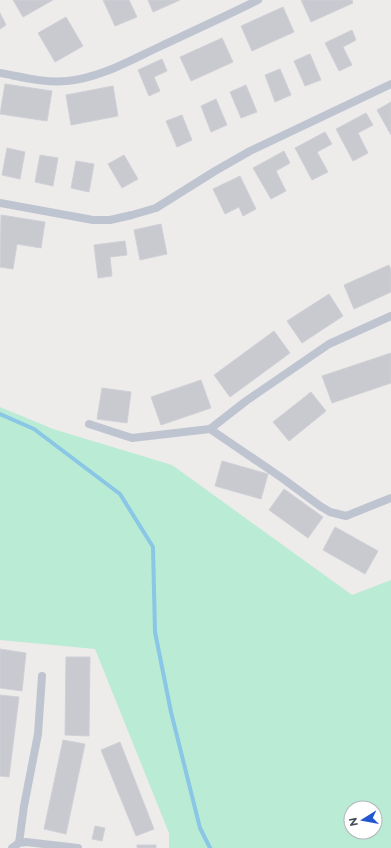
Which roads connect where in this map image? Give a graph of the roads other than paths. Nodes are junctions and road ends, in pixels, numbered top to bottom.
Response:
1 (258, 0) edge
2 (0, 73) edge
3 (391, 84) edge
4 (0, 203) edge
5 (391, 316) edge
6 (89, 424) dead end
7 (210, 429) junction
8 (391, 498) edge
9 (42, 676) dead end
10 (16, 845) edge
11 (78, 848) edge

1 - 2 lane
3 - 4 lane
5 - 7 lane
6 - 7 lane
7 - 8 lane
9 - 10 lane
10 - 11 lane

